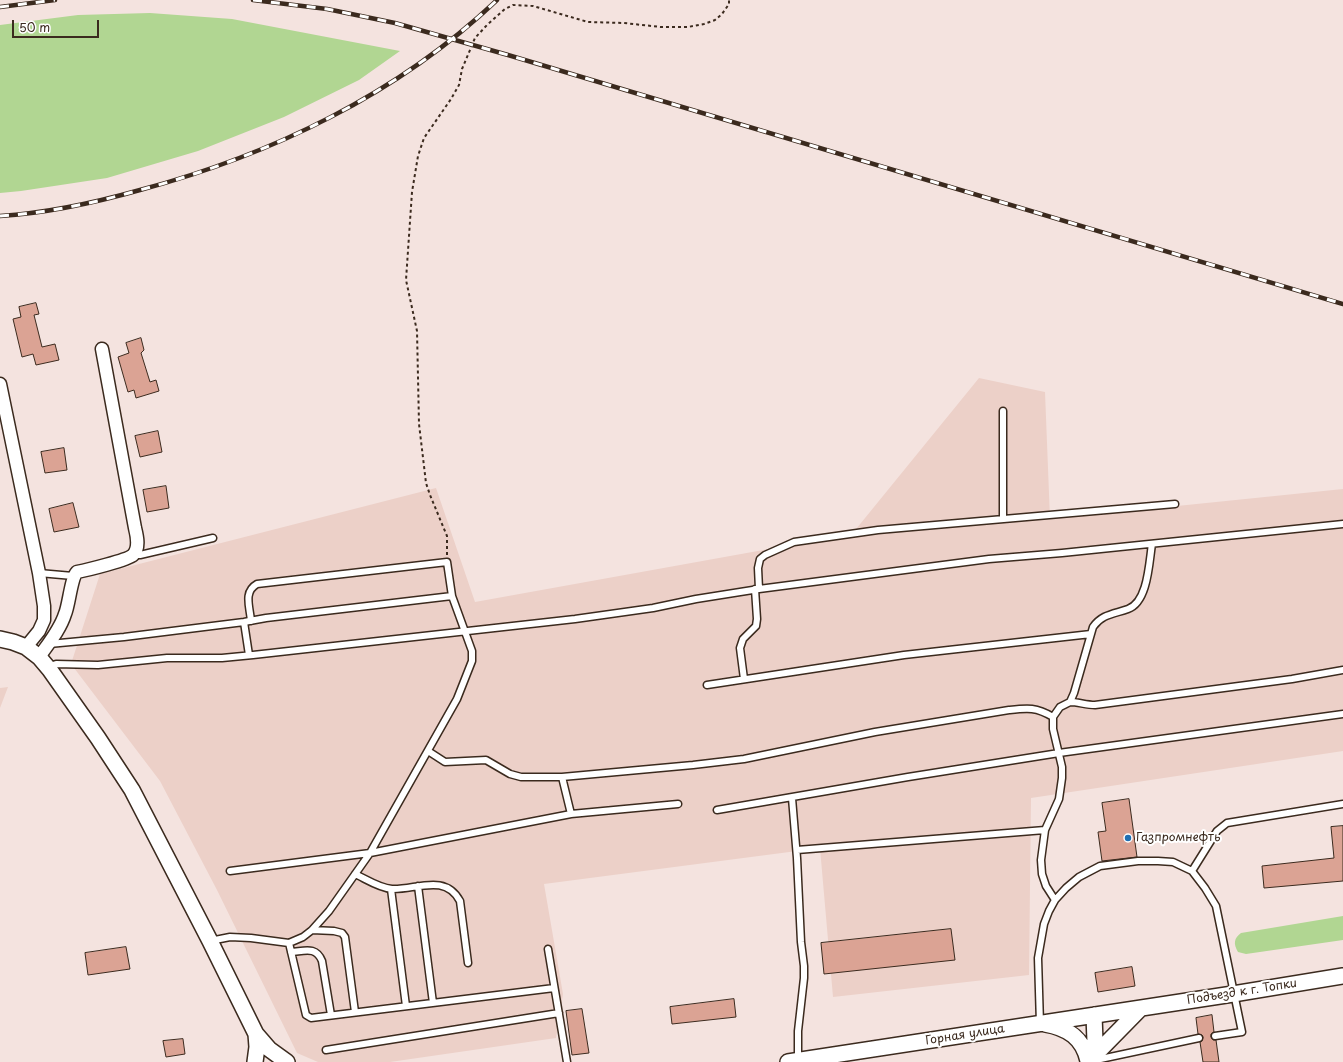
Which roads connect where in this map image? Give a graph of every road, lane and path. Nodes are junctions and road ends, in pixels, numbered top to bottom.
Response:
1 (729, 0) edge
2 (102, 349) dead end
3 (0, 384) edge
4 (1003, 411) dead end
5 (1175, 504) dead end
6 (1003, 519) junction
7 (1343, 524) edge
8 (213, 538) dead end
9 (1152, 544) junction
10 (134, 555) junction
11 (447, 562) junction
12 (39, 574) junction
13 (73, 576) junction
14 (757, 589) junction
15 (452, 596) junction
16 (252, 621) junction
17 (244, 622) junction
18 (465, 631) junction
19 (1091, 634) junction
20 (0, 639) edge
21 (48, 644) junction
22 (26, 647) junction
23 (249, 655) junction
24 (43, 662) junction
25 (1343, 670) edge
26 (744, 679) junction
27 (708, 685) dead end
28 (1070, 702) junction
29 (1343, 714) edge
30 (1053, 717) junction
31 (428, 751) junction
32 (1059, 753) junction
33 (562, 778) junction
34 (792, 798) junction
35 (678, 804) dead end
36 (1343, 804) edge
37 (717, 810) dead end
38 (571, 814) junction
39 (1045, 830) junction
40 (797, 850) junction
41 (370, 853) junction
42 (230, 871) dead end
43 (1192, 871) junction
44 (355, 874) junction
45 (418, 886) junction
46 (391, 889) junction
47 (1055, 900) junction
48 (312, 930) junction
49 (210, 941) junction
50 (289, 943) junction
51 (548, 949) dead end
52 (291, 952) junction
53 (468, 963) dead end
54 (1343, 976) edge
55 (554, 988) junction
56 (1233, 994) junction
57 (433, 1003) junction
58 (406, 1006) junction
59 (1141, 1008) junction
60 (355, 1012) junction
61 (558, 1013) junction
62 (331, 1015) junction
63 (1094, 1015) junction
64 (1040, 1024) junction
65 (256, 1034) junction
66 (1215, 1036) dead end
67 (1199, 1038) dead end
68 (326, 1050) dead end
69 (793, 1061) edge
70 (255, 1062) edge
71 (287, 1062) edge
72 (567, 1062) edge
73 (1088, 1062) edge

1 - 11 path
2 - 10 street
3 - 12 street
4 - 6 lane
5 - 6 lane
6 - 14 lane
7 - 9 lane
8 - 10 lane
9 - 14 lane
9 - 19 lane
10 - 13 street
11 - 15 lane
11 - 16 lane
12 - 13 lane
12 - 22 street
13 - 21 street
14 - 18 lane
14 - 26 lane
15 - 16 lane
15 - 18 lane
16 - 17 lane
17 - 21 lane
17 - 23 lane
18 - 23 lane
18 - 31 lane
19 - 26 lane
19 - 28 lane
20 - 22 street
21 - 24 street
22 - 24 street
23 - 24 lane
24 - 49 street
25 - 28 lane
26 - 27 lane
28 - 30 lane
29 - 32 lane
30 - 32 lane
30 - 33 lane
31 - 33 lane
31 - 41 lane
32 - 34 lane
32 - 39 lane
33 - 38 lane
34 - 37 lane
34 - 40 lane
35 - 38 lane
36 - 43 lane
38 - 41 lane
39 - 40 lane
39 - 47 lane
40 - 69 lane
41 - 42 lane
41 - 44 lane
43 - 47 lane
43 - 56 lane
44 - 46 lane
44 - 48 lane
45 - 46 lane
45 - 53 lane
45 - 57 lane
46 - 58 lane
47 - 64 lane
48 - 50 lane
48 - 60 lane
49 - 50 lane
49 - 65 street
50 - 52 lane
51 - 55 lane
52 - 62 lane
52 - 62 lane
54 - 56 street, Подъезд к г. Топки
55 - 57 lane
55 - 61 lane
56 - 59 street, Подъезд к г. Топки
56 - 66 lane
57 - 58 lane
58 - 60 lane
59 - 63 street, Горная улица
59 - 73 street
60 - 62 lane
61 - 68 lane
61 - 72 lane
63 - 64 street, Горная улица
63 - 73 street
64 - 69 street, Горная улица
64 - 73 street
65 - 70 street
65 - 71 street
67 - 73 lane

